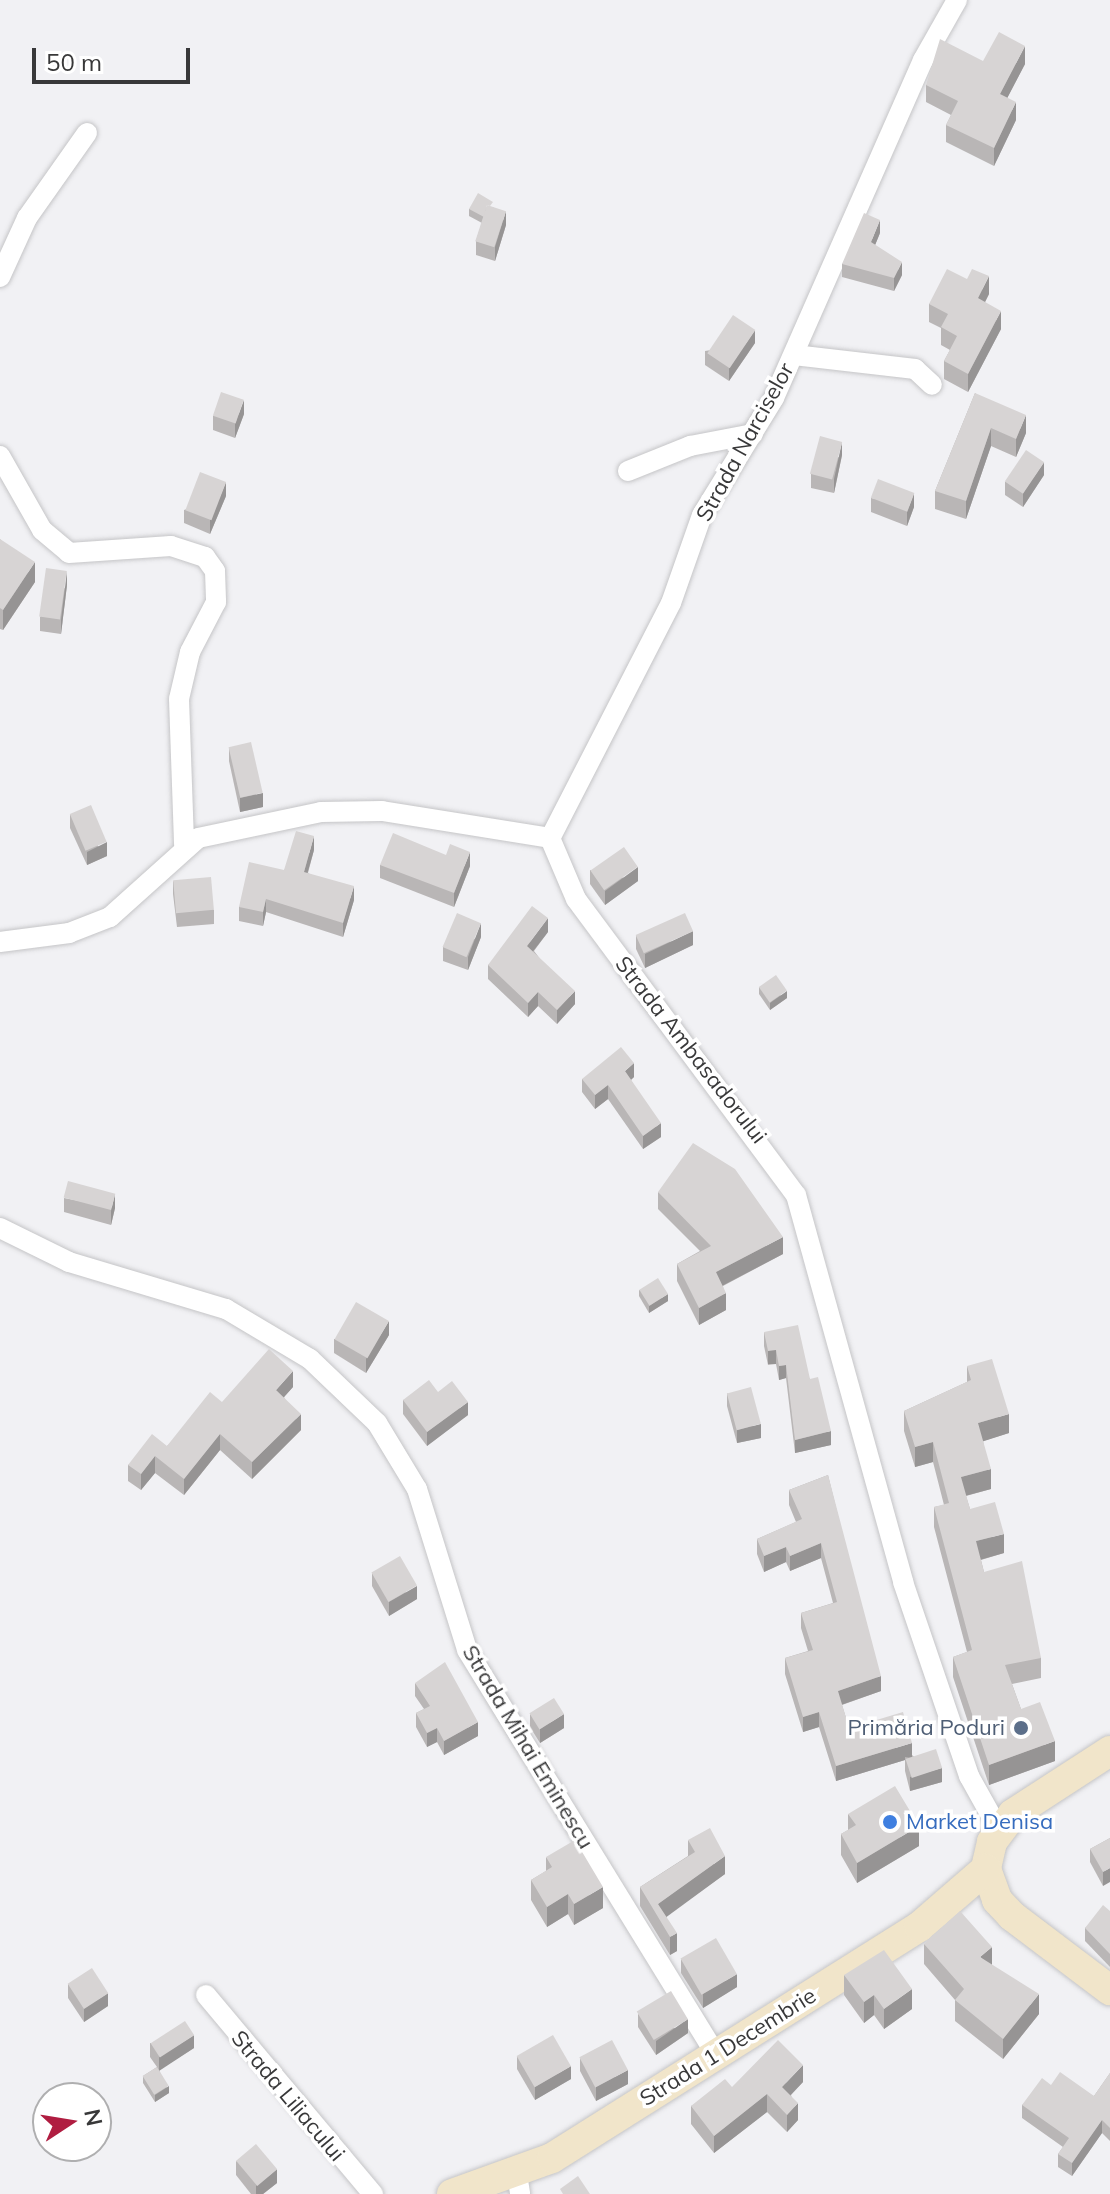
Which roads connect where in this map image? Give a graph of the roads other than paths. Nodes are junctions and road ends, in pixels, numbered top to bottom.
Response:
1 (957, 0) edge
2 (87, 133) dead end
3 (0, 277) edge
4 (794, 355) junction
5 (932, 385) dead end
6 (753, 434) junction
7 (0, 456) edge
8 (628, 471) dead end
9 (550, 838) junction
10 (184, 845) junction
11 (0, 942) edge
12 (0, 1228) edge
13 (1110, 1751) edge
14 (999, 1830) junction
15 (986, 1869) junction
16 (1110, 1990) edge
17 (206, 1995) dead end
18 (716, 2054) junction
19 (518, 2184) edge
20 (373, 2194) edge
21 (452, 2194) edge

1 - 4 street, Strada Narciselor
2 - 3 street
4 - 5 street
4 - 6 street, Strada Narciselor
6 - 8 street
6 - 9 street, Strada Narciselor
7 - 10 street
9 - 10 street
9 - 14 street, Strada Ambasadorului
10 - 11 street
12 - 18 street, Strada Mihai Eminescu
13 - 14 street
14 - 15 street
15 - 16 street
15 - 18 street, Strada 1 Decembrie
17 - 20 street, Strada Liliacului
18 - 19 street, Strada 1 Decembrie
19 - 21 street, Strada 1 Decembrie

